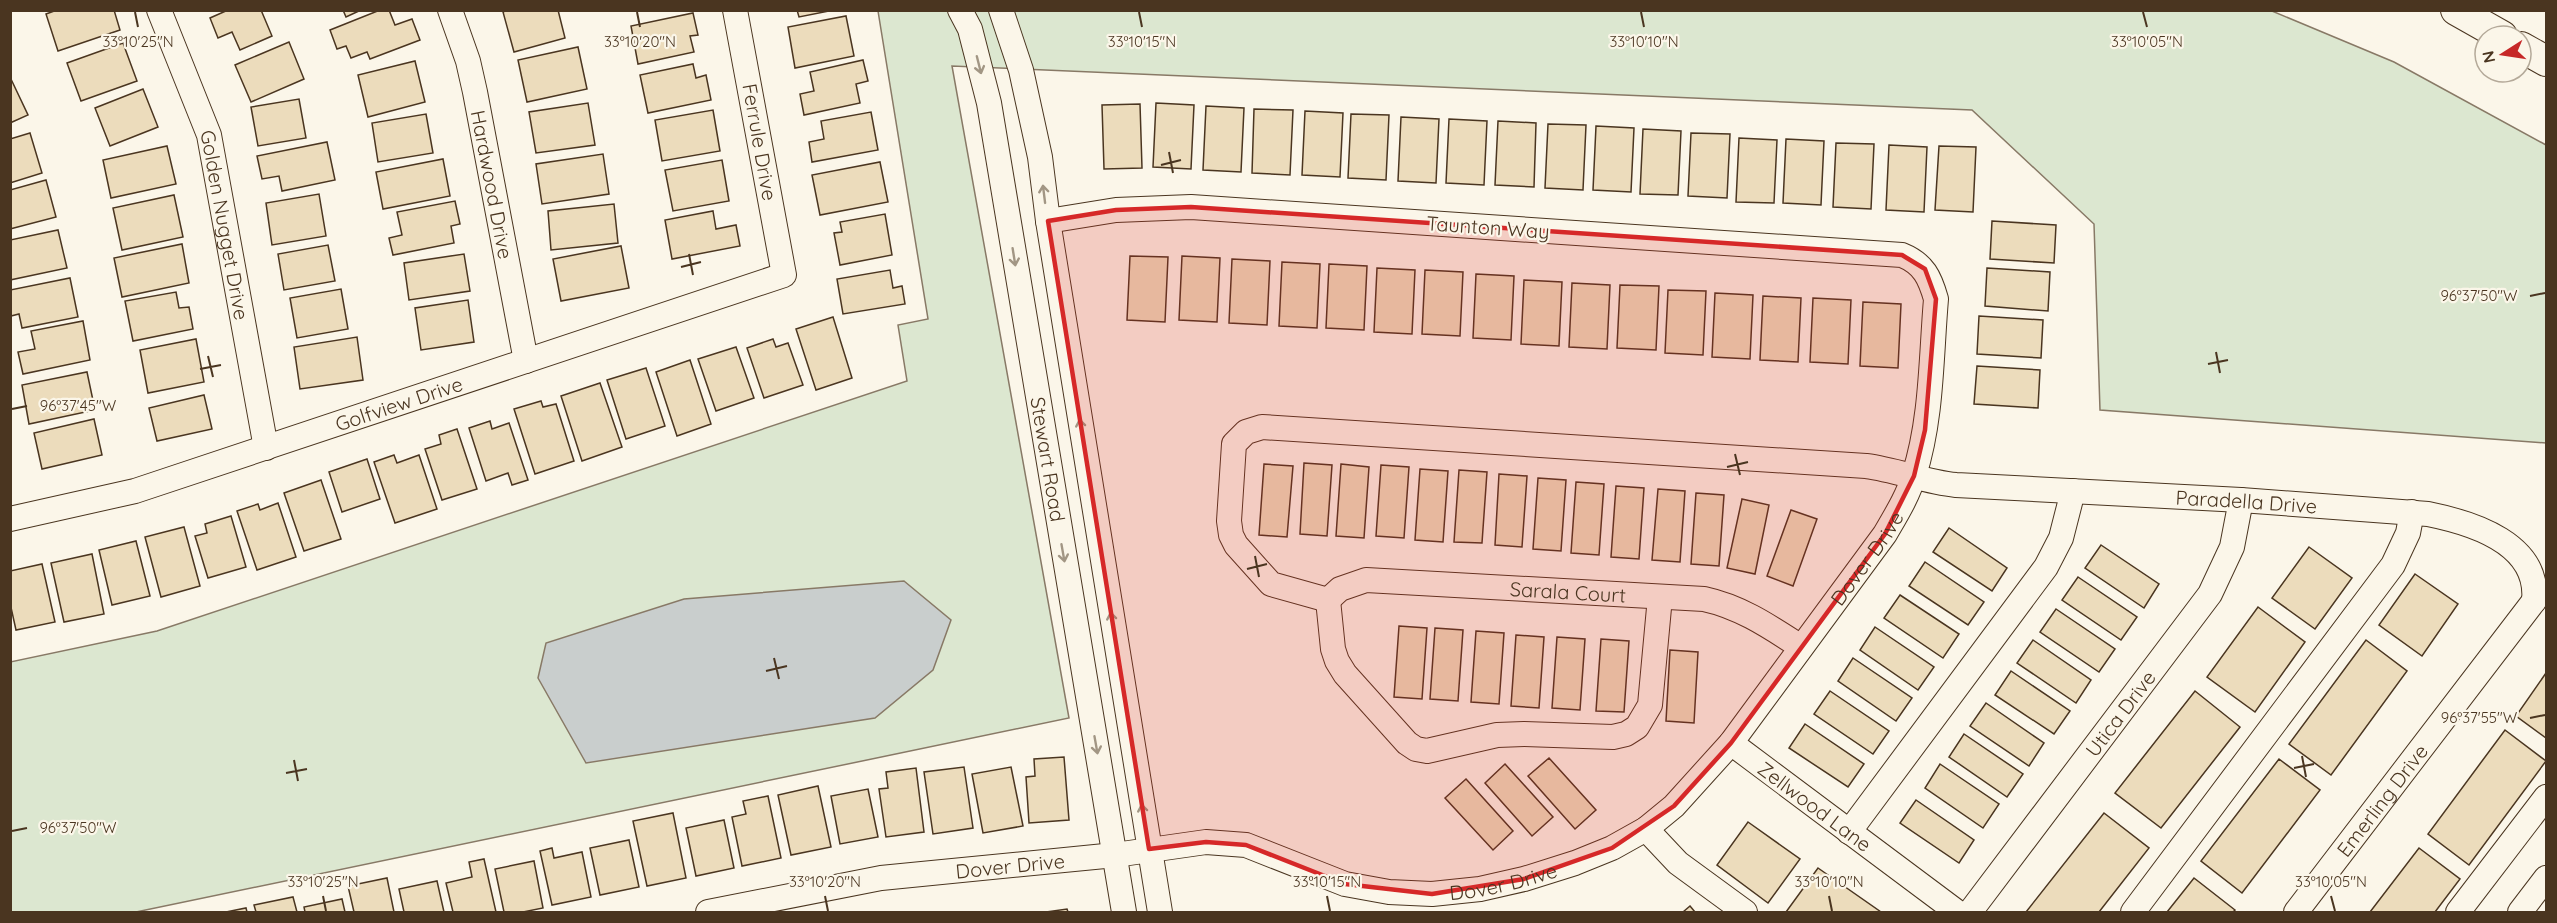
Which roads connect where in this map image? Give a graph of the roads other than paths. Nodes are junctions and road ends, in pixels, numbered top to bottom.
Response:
1 (159, 10) edge
2 (450, 10) edge
3 (735, 10) edge
4 (960, 10) edge
5 (1001, 10) edge
6 (2456, 10) edge
7 (2481, 24) edge
8 (2533, 53) edge
9 (2547, 61) edge
10 (1048, 221) junction
11 (1925, 269) joint
12 (784, 275) joint
13 (525, 361) junction
14 (266, 448) junction
15 (1914, 476) junction
16 (2073, 491) junction
17 (2241, 500) junction
18 (2412, 512) junction
19 (10, 519) edge
20 (1660, 597) junction
21 (1328, 600) junction
22 (2540, 605) edge
23 (1801, 647) junction
24 (1731, 743) junction
25 (2547, 797) edge
26 (1646, 829) junction
27 (1849, 832) junction
28 (1149, 849) junction
29 (1115, 855) junction
30 (2547, 878) edge
31 (1432, 903) edge
32 (708, 912) edge
33 (1124, 912) edge
34 (1160, 912) edge
35 (1745, 912) edge
36 (1957, 912) edge
37 (1970, 912) edge
38 (2133, 912) edge
39 (2296, 912) edge
40 (2458, 912) edge
41 (2520, 912) edge

1 - 14 street, Golden Nugget Drive
2 - 13 street, Hardwood Drive
3 - 12 street, Ferrule Drive
4 -> 29 street, Stewart Road
10 -> 5 street, Stewart Road
6 - 7 main road
8 - 9 main road
10 - 11 street, Taunton Way
28 -> 10 street, Stewart Road
11 - 15 street, Dover Drive
12 - 13 street, Golfview Drive
13 - 14 street, Golfview Drive
14 - 19 street, Golfview Drive
15 - 16 street, Paradella Drive
15 - 21 street, Paradella Drive
15 - 23 street, Dover Drive
16 - 17 street, Paradella Drive
16 - 27 street
17 - 18 street, Paradella Drive
17 - 37 street, Utica Drive
18 - 22 street, Paradella Drive
18 - 38 street
20 - 21 street, Sarala Court
20 - 21 street
20 - 23 street, Sarala Court
22 - 39 street, Emerling Drive
23 - 24 street, Dover Drive
24 - 26 street, Dover Drive
24 - 27 street, Zellwood Lane
25 - 40 street
26 - 31 street, Dover Drive
26 - 35 street
27 - 36 street, Zellwood Lane
28 - 29 street, Dover Drive
28 - 31 street, Dover Drive
28 - 34 street, Stewart Road
29 - 32 street, Dover Drive
29 - 33 street, Stewart Road
30 - 41 street

